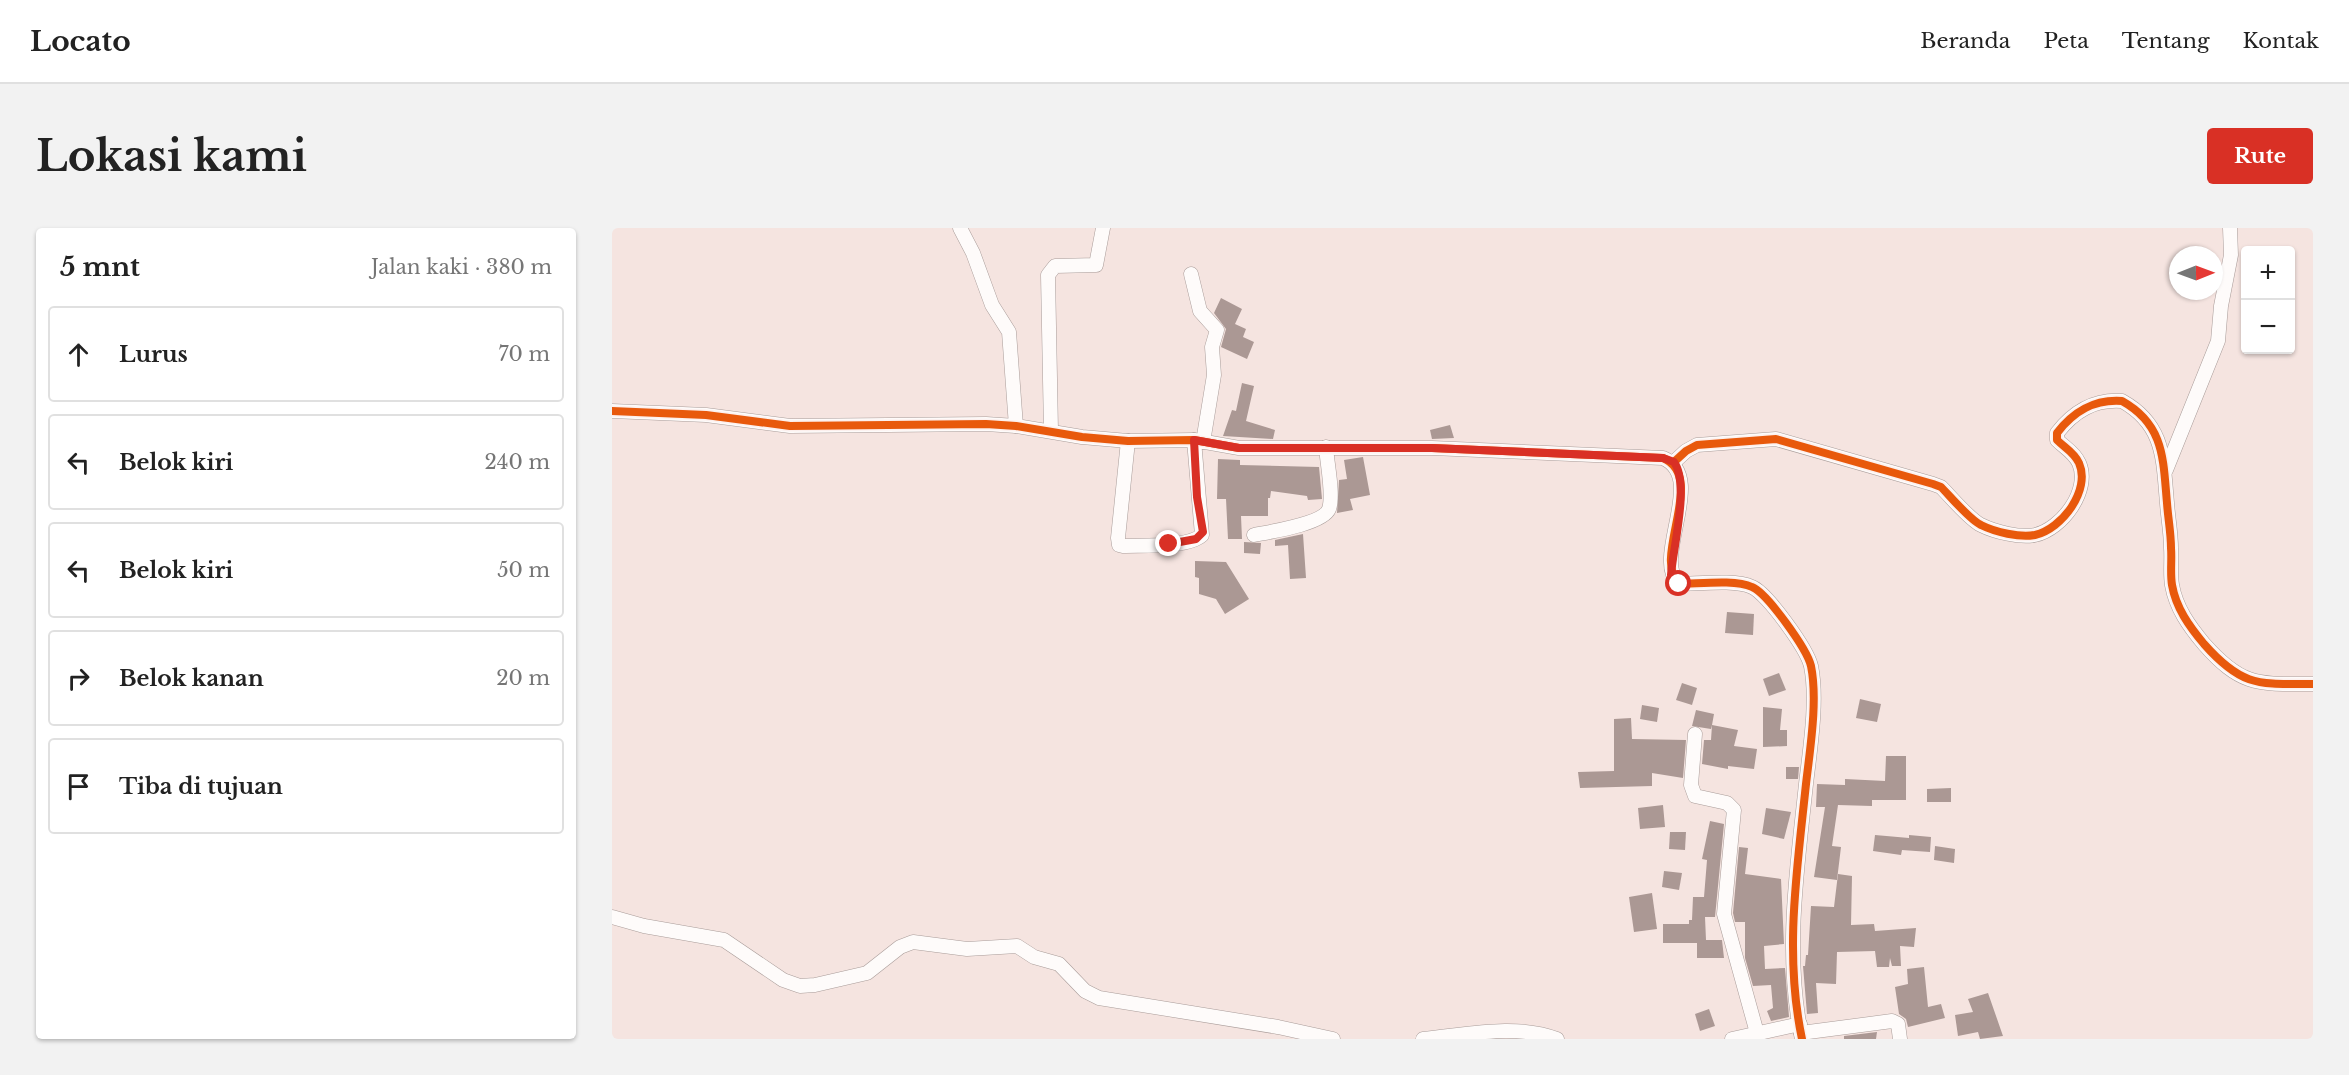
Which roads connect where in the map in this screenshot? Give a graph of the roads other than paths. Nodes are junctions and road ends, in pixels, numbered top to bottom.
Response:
1 (960, 228) edge
2 (1103, 228) edge
3 (2230, 228) edge
4 (1191, 274) dead end
5 (612, 411) edge
6 (1016, 426) junction
7 (1052, 431) junction
8 (1128, 441) junction
9 (1198, 441) junction
10 (1326, 447) junction
11 (1674, 462) junction
12 (2166, 471) junction
13 (1254, 535) dead end
14 (2313, 684) edge
15 (1695, 734) dead end
16 (612, 917) edge
17 (1801, 1032) edge
18 (1757, 1033) junction
19 (1333, 1039) edge
20 (1423, 1039) edge
21 (1557, 1039) edge
22 (1732, 1039) edge
23 (1900, 1039) edge

1 - 6 street
2 - 7 street
3 - 12 street
4 - 9 street
5 - 6 street
6 - 7 street
7 - 8 street
8 - 9 street
8 - 9 street
9 - 10 street
10 - 11 street
10 - 13 street
11 - 12 street
11 - 17 street
12 - 14 street
15 - 18 street
16 - 19 street
17 - 18 street
17 - 23 street
18 - 22 street
20 - 21 street

